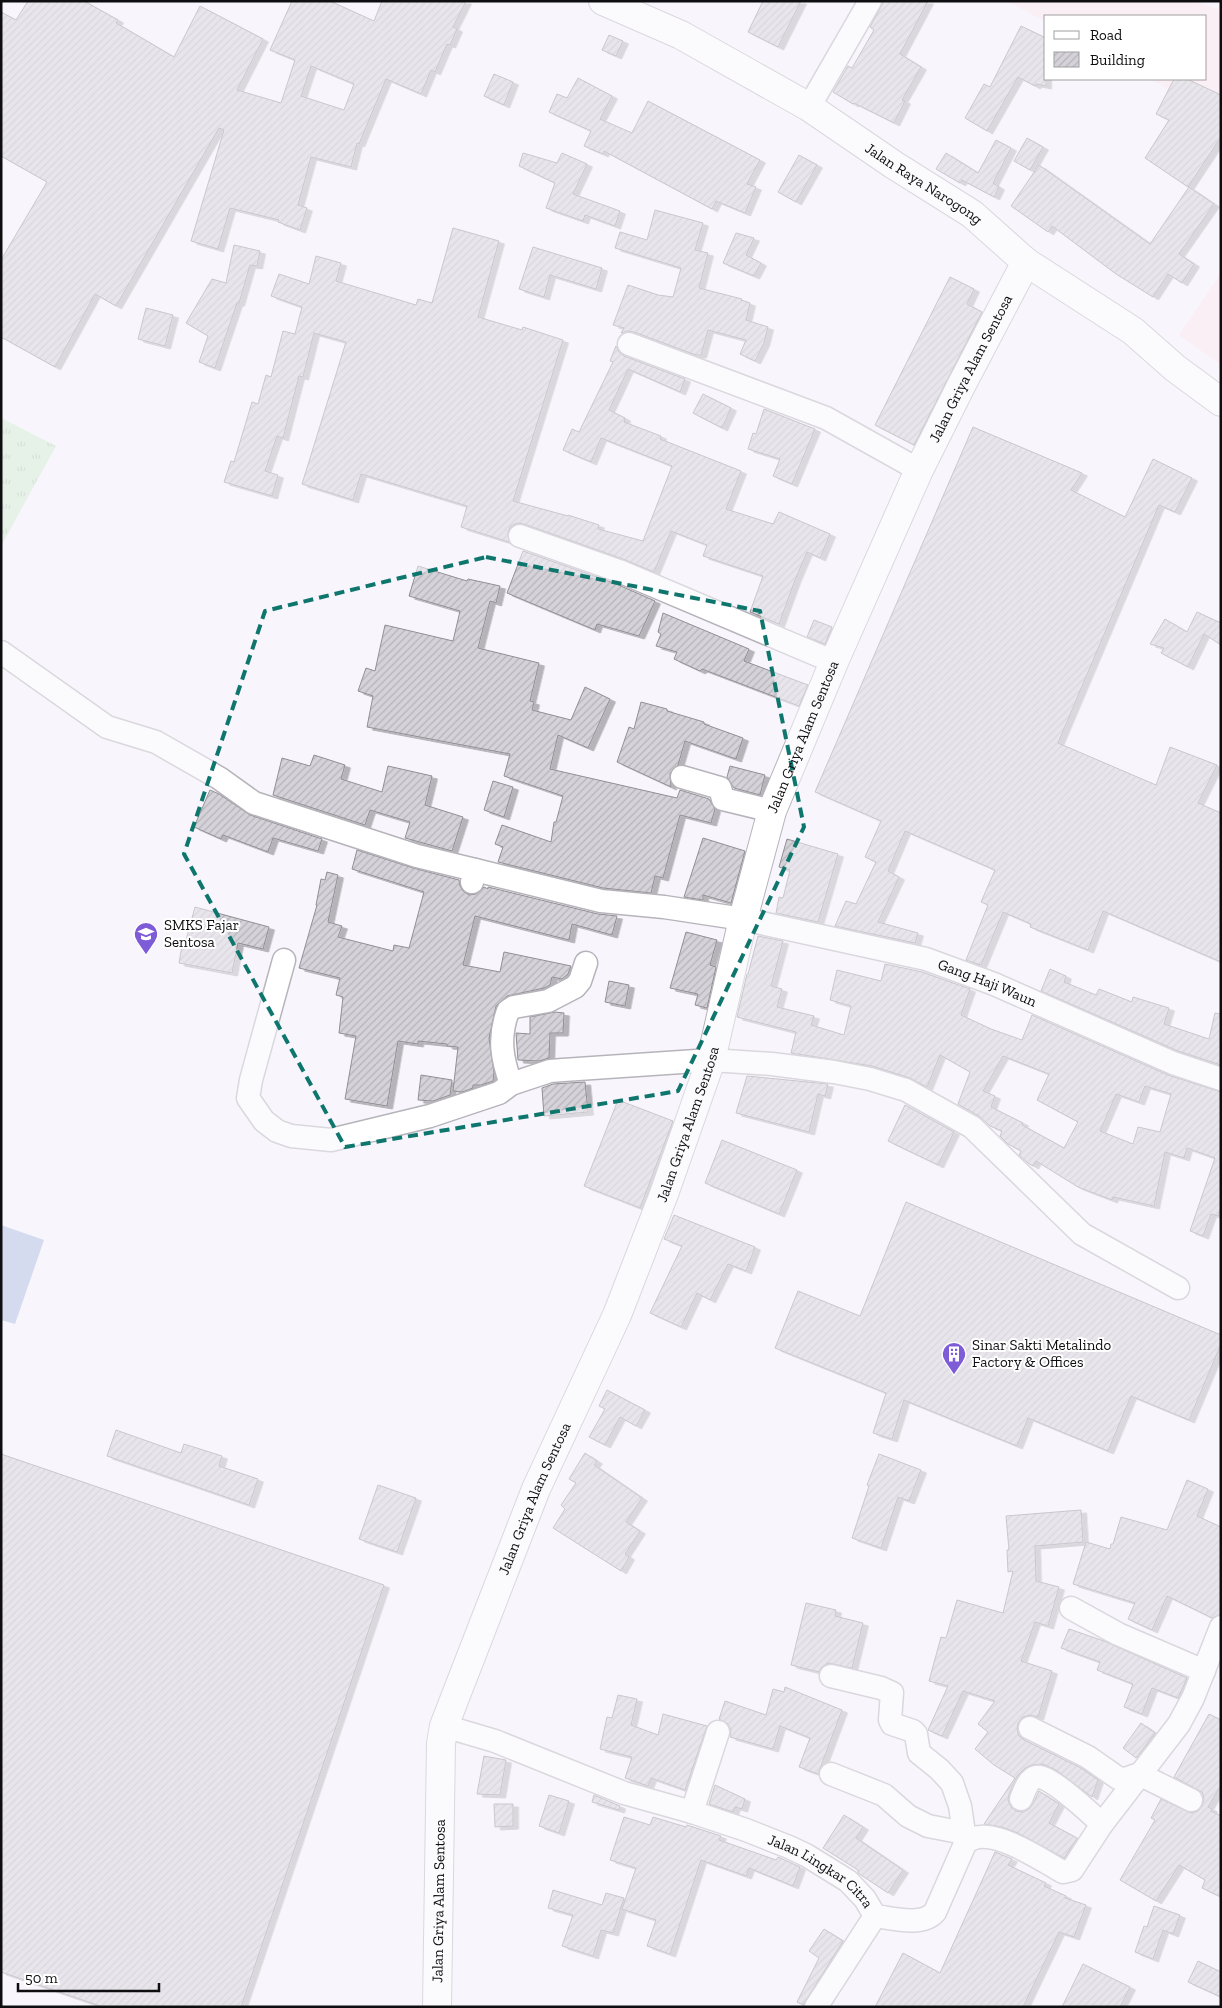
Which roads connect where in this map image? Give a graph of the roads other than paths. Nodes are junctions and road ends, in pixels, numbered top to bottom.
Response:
1 (603, 1) edge
2 (870, 1) edge
3 (809, 107) junction
4 (1026, 262) junction
5 (629, 344) dead end
6 (1221, 402) edge
7 (920, 470) junction
8 (520, 536) dead end
9 (1, 652) edge
10 (834, 662) junction
11 (682, 778) dead end
12 (772, 811) junction
13 (743, 919) junction
14 (284, 960) dead end
15 (586, 963) dead end
16 (711, 1060) junction
17 (1221, 1079) edge
18 (511, 1084) junction
19 (1178, 1288) dead end
20 (1072, 1608) dead end
21 (1221, 1627) edge
22 (1204, 1671) junction
23 (831, 1676) dead end
24 (444, 1726) junction
25 (1030, 1728) dead end
26 (718, 1732) dead end
27 (831, 1774) dead end
28 (1139, 1774) junction
29 (1021, 1799) dead end
30 (1192, 1800) dead end
31 (692, 1812) junction
32 (1102, 1824) junction
33 (967, 1836) junction
34 (875, 1916) junction
35 (437, 2007) edge
36 (816, 2007) edge

1 - 3 street, Jalan Raya Narogong
2 - 3 street
3 - 4 street, Jalan Raya Narogong
4 - 6 street, Jalan Raya Narogong
4 - 7 street, Jalan Griya Alam Sentosa
5 - 7 street
7 - 10 street, Jalan Griya Alam Sentosa
8 - 10 street
9 - 13 street, Gang Haji Waun
10 - 12 street, Jalan Griya Alam Sentosa
11 - 12 street
12 - 13 street, Jalan Griya Alam Sentosa
13 - 16 street, Jalan Griya Alam Sentosa
13 - 17 street, Gang Haji Waun
14 - 18 street
15 - 18 street
16 - 18 street
16 - 19 street
16 - 24 street, Jalan Griya Alam Sentosa
20 - 22 street
21 - 22 street
22 - 28 street
23 - 33 street
24 - 31 street, Jalan Lingkar Citra
24 - 35 street, Jalan Griya Alam Sentosa
25 - 28 street
26 - 31 street
27 - 33 street
28 - 30 street
28 - 32 street
29 - 32 street
31 - 34 street, Jalan Lingkar Citra
32 - 33 street
33 - 34 street, Jalan Lingkar Citra
34 - 36 street

